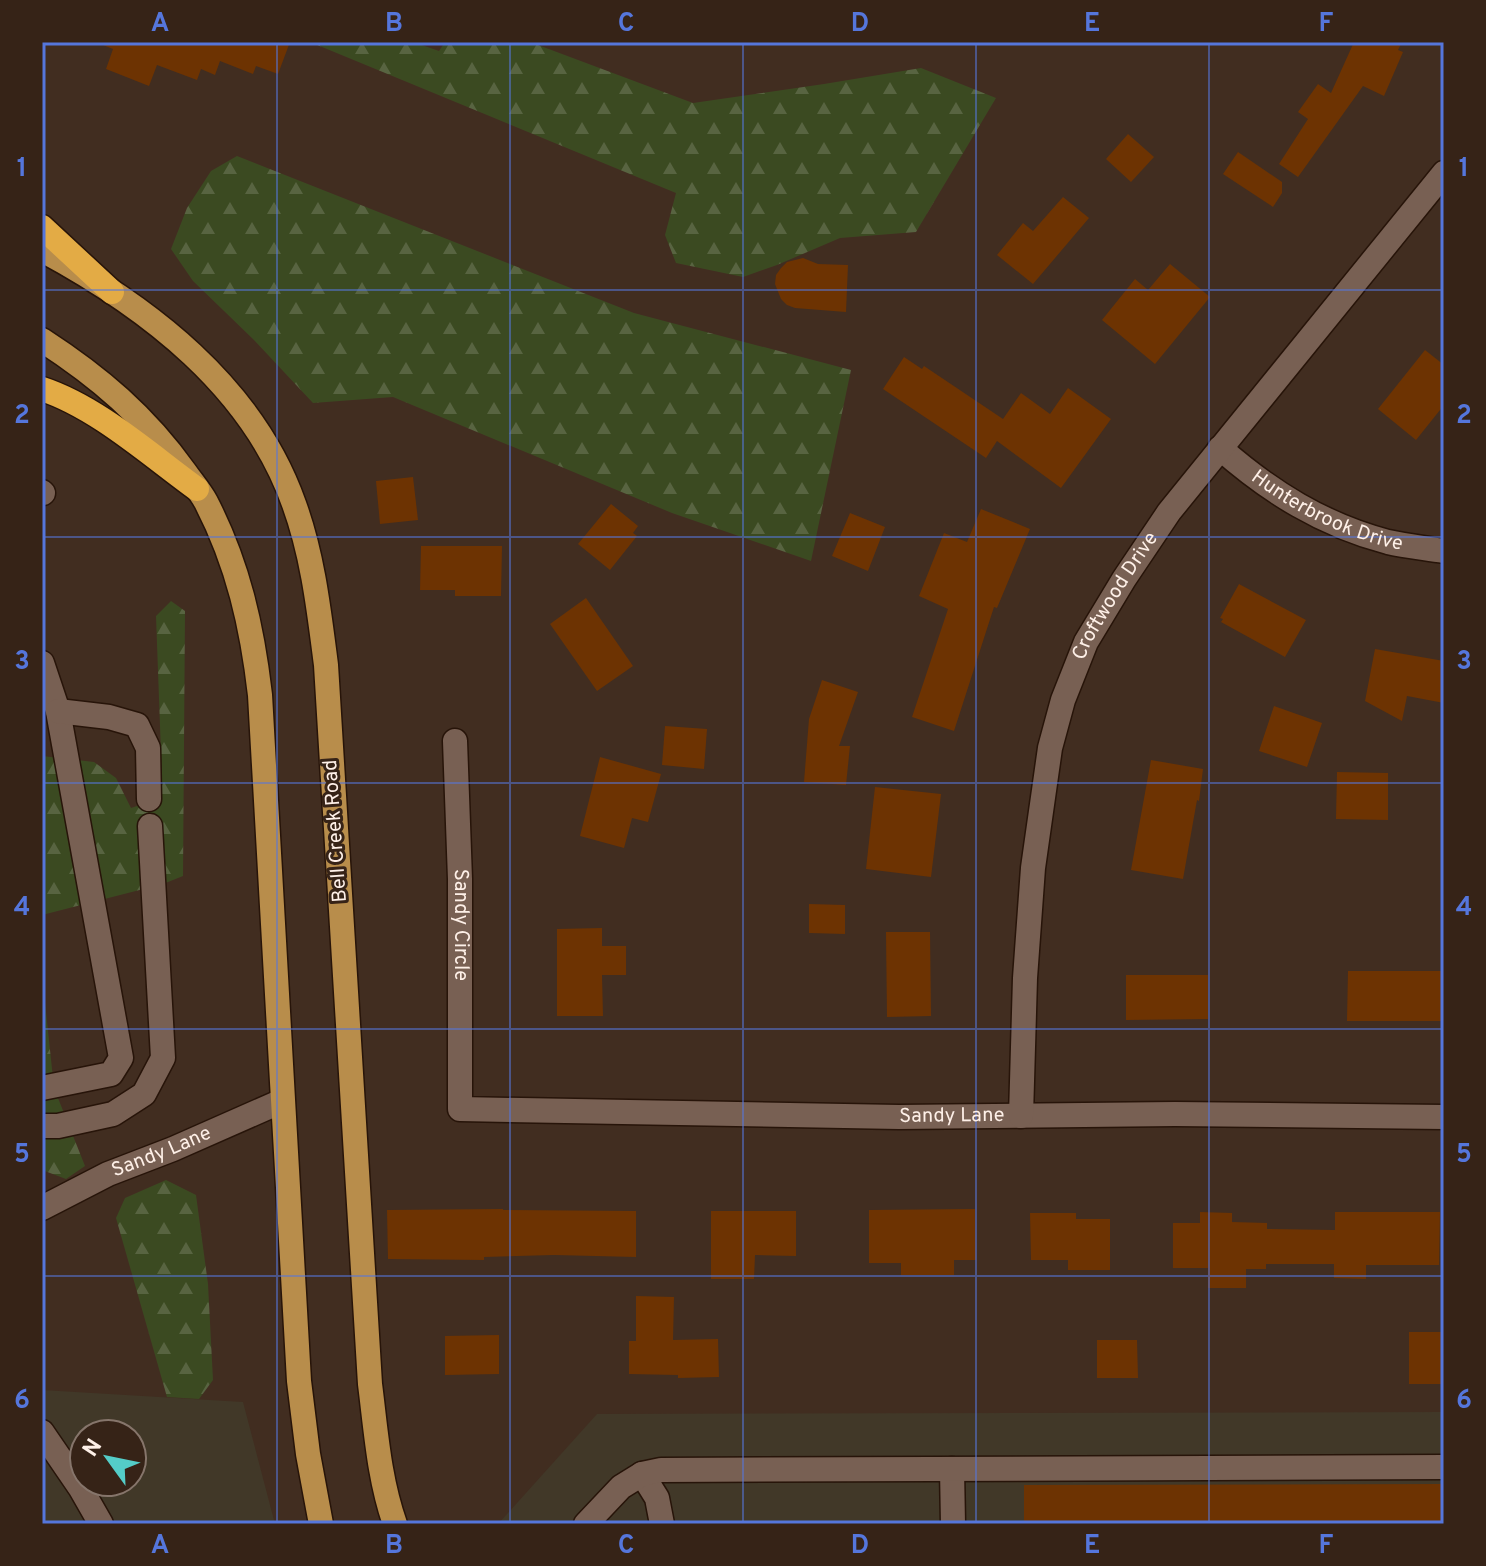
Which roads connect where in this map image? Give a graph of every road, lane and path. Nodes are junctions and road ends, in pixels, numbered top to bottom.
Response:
1 (1444, 173) edge
2 (42, 227) edge
3 (42, 250) edge
4 (112, 292) junction
5 (42, 340) edge
6 (42, 389) edge
7 (1220, 448) junction
8 (197, 489) junction
9 (1444, 551) edge
10 (42, 663) edge
11 (58, 711) junction
12 (455, 741) dead end
13 (149, 799) dead end
14 (150, 826) dead end
15 (42, 1088) edge
16 (282, 1101) junction
17 (460, 1109) joint
18 (1021, 1116) junction
19 (1444, 1117) edge
20 (42, 1126) edge
21 (42, 1208) edge
22 (42, 1432) edge
23 (1444, 1467) edge
24 (952, 1469) junction
25 (642, 1474) junction
26 (101, 1524) edge
27 (321, 1524) edge
28 (395, 1524) edge
29 (586, 1524) edge
30 (662, 1524) edge
31 (953, 1524) edge

1 - 7 street, Croftwood Drive
2 - 4 highway
3 - 4 main road, Bell Creek Road
4 - 28 main road, Bell Creek Road
5 - 8 main road
6 - 8 highway
7 - 9 street, Hunterbrook Drive
7 - 18 street, Croftwood Drive
8 - 16 main road
10 - 11 street
11 - 13 street
11 - 15 street
12 - 17 street, Sandy Circle
14 - 20 street
16 - 21 street, Sandy Lane
16 - 27 main road
17 - 18 street, Sandy Lane
18 - 19 street, Sandy Lane
22 - 26 street
23 - 24 street
24 - 25 street
24 - 31 street
25 - 29 street
25 - 30 street

